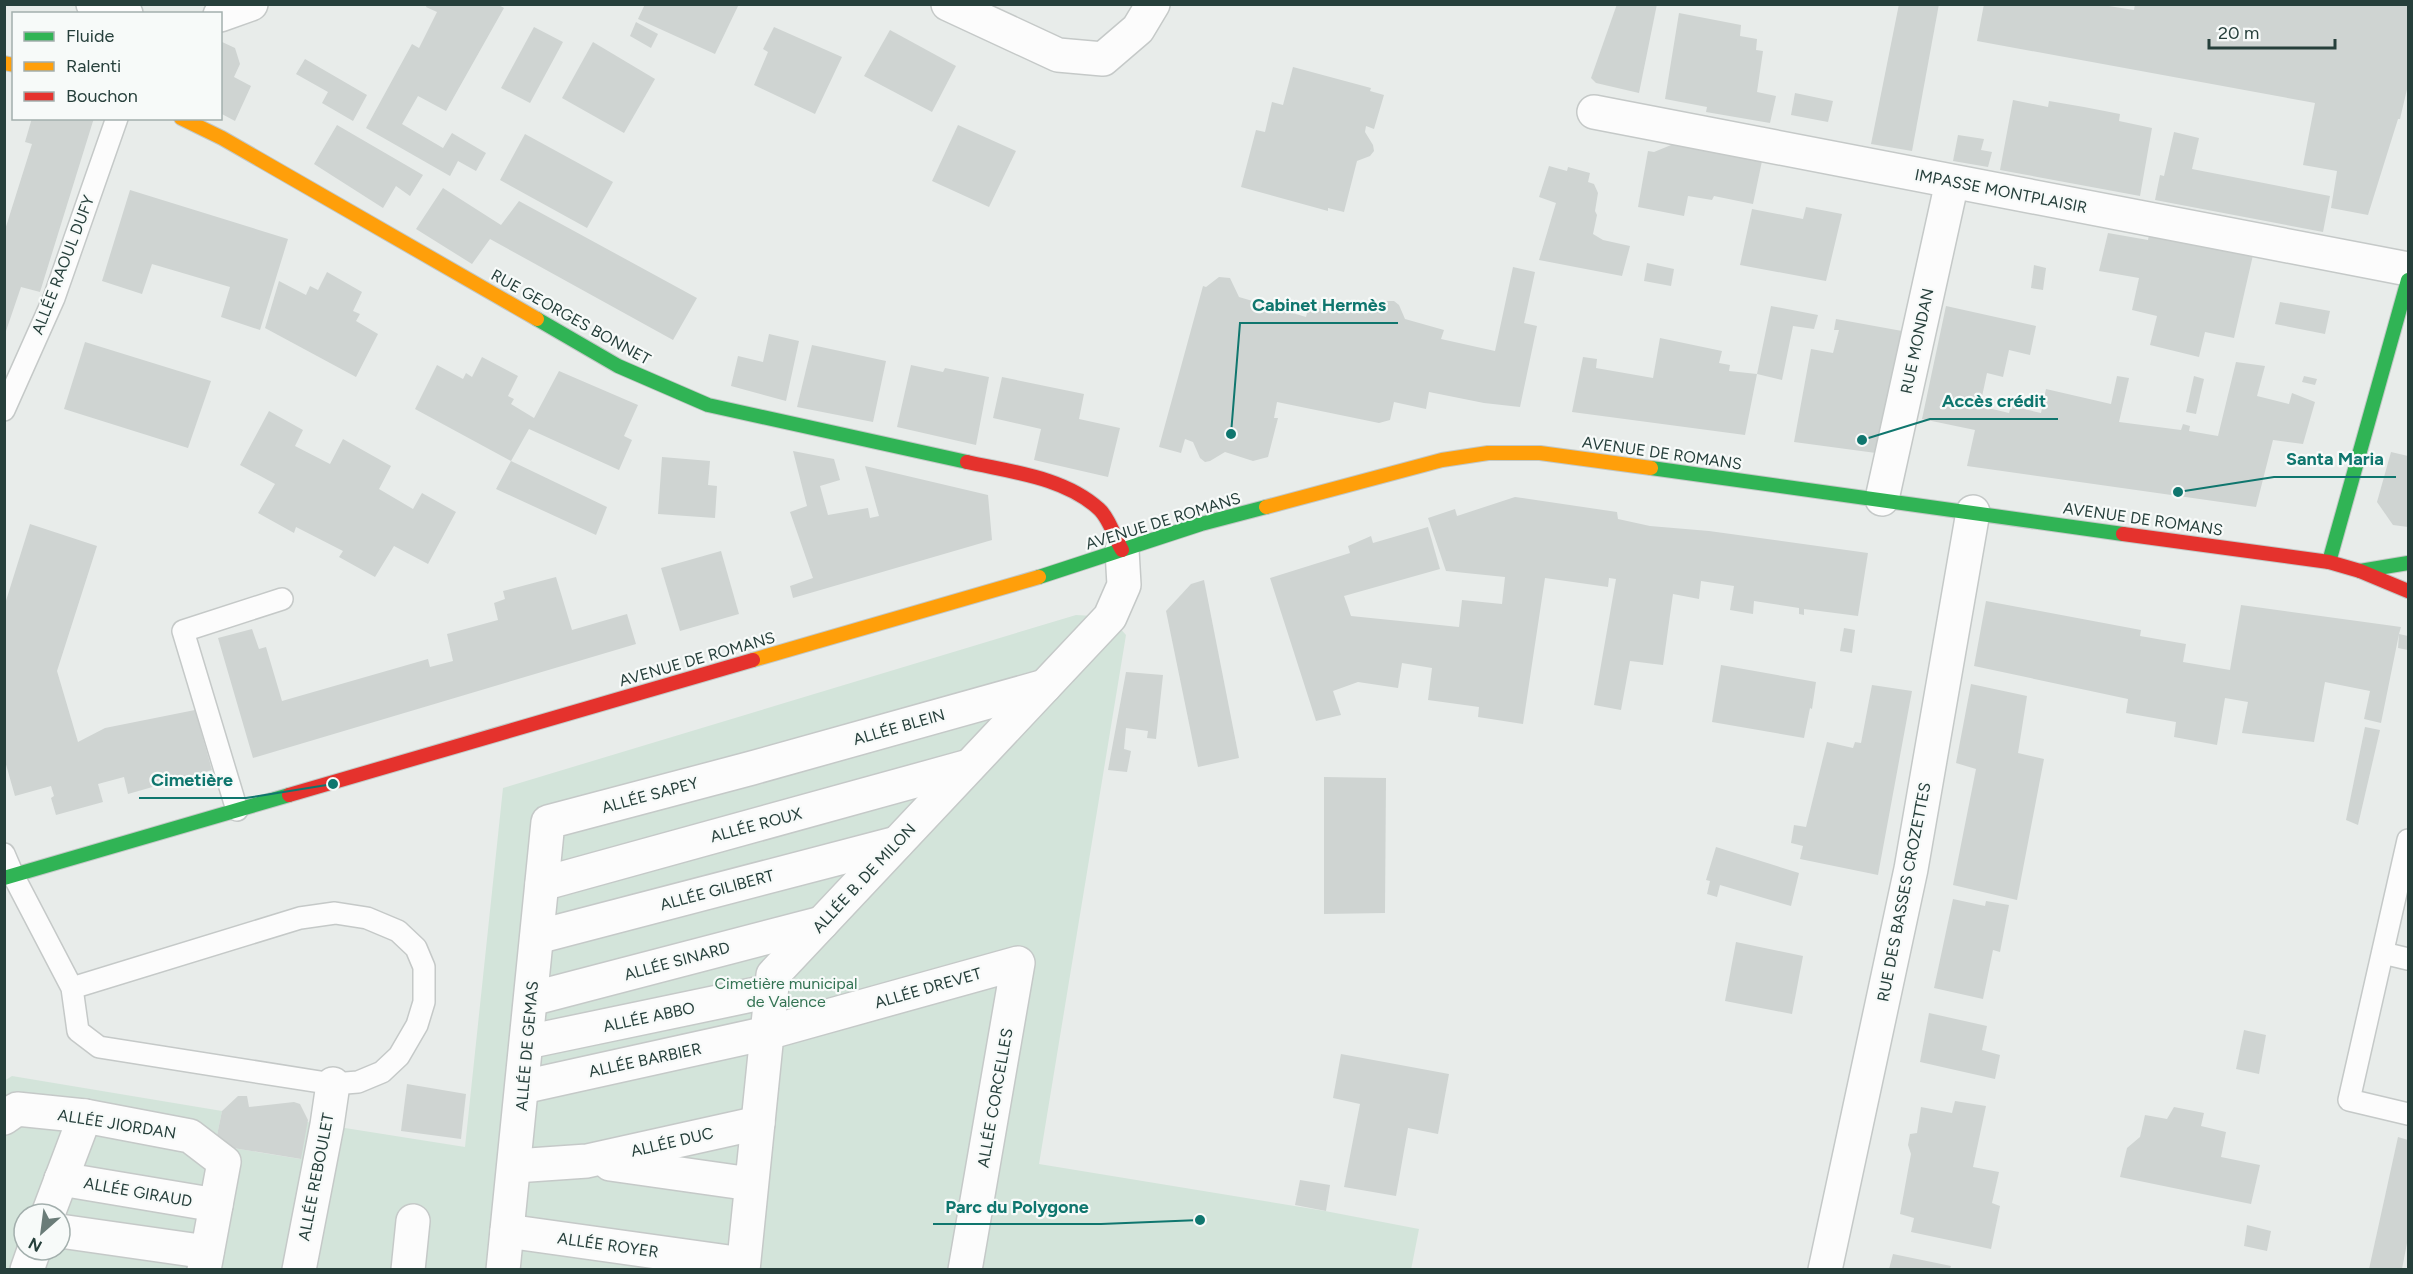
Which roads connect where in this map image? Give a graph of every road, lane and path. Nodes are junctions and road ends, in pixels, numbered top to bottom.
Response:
1 (93, 4) edge
2 (252, 4) edge
3 (948, 4) edge
4 (1153, 4) edge
5 (119, 12) edge
6 (222, 14) edge
7 (1594, 112) dead end
8 (116, 120) edge
9 (185, 120) edge
10 (1952, 182) junction
11 (2409, 270) edge
12 (2409, 280) edge
13 (4, 410) edge
14 (1882, 499) junction
15 (1973, 512) junction
16 (1122, 550) junction
17 (2329, 562) junction
18 (2409, 563) edge
19 (2360, 571) junction
20 (2409, 591) edge
21 (282, 599) dead end
22 (1045, 686) junction
23 (969, 766) junction
24 (752, 768) joint
25 (237, 810) junction
26 (548, 822) joint
27 (2409, 840) edge
28 (897, 843) junction
29 (4, 854) edge
30 (9, 876) edge
31 (542, 884) junction
32 (822, 923) junction
33 (537, 937) junction
34 (2383, 953) junction
35 (2409, 959) edge
36 (1018, 963) joint
37 (72, 988) junction
38 (771, 992) junction
39 (531, 999) junction
40 (767, 1033) junction
41 (527, 1042) junction
42 (333, 1084) junction
43 (523, 1087) junction
44 (2409, 1114) edge
45 (85, 1116) junction
46 (4, 1118) edge
47 (758, 1123) junction
48 (587, 1161) junction
49 (515, 1166) junction
50 (61, 1179) junction
51 (752, 1184) junction
52 (52, 1202) edge
53 (216, 1205) junction
54 (413, 1221) dead end
55 (507, 1231) junction
56 (72, 1233) edge
57 (206, 1261) edge
58 (743, 1266) edge
59 (299, 1269) edge
60 (408, 1269) edge
61 (503, 1269) edge
62 (965, 1269) edge
63 (1825, 1269) edge

1 - 5 street
2 - 6 street
3 - 4 street
7 - 10 street, IMPASSE MONTPLAISIR
8 - 13 lane, ALLÉE RAOUL DUFY
9 - 16 main road, RUE GEORGES BONNET
10 - 11 street, IMPASSE MONTPLAISIR
10 - 14 street, RUE MONDAN
12 - 17 main road
14 - 15 main road, AVENUE DE ROMANS
14 - 16 main road, AVENUE DE ROMANS
15 - 17 main road, AVENUE DE ROMANS
15 - 63 street, RUE DES BASSES CROZETTES
16 - 22 street, ALLÉE B. DE MILON
16 - 25 main road, AVENUE DE ROMANS
17 - 19 main road, AVENUE DE ROMANS
18 - 19 main road, AVENUE DE ROMANS
19 - 20 main road, AVENUE DE ROMANS
21 - 25 lane
22 - 23 street, ALLÉE B. DE MILON
22 - 24 street, ALLÉE BLEIN
23 - 28 street, ALLÉE B. DE MILON
23 - 31 street, ALLÉE ROUX
24 - 26 street, ALLÉE SAPEY
25 - 30 main road, AVENUE DE ROMANS
26 - 31 street, ALLÉE DE GEMAS
27 - 34 lane
28 - 32 street, ALLÉE B. DE MILON
28 - 33 street, ALLÉE GILIBERT
29 - 30 lane
30 - 37 lane
31 - 33 street, ALLÉE DE GEMAS
32 - 38 street, ALLÉE B. DE MILON
32 - 39 street, ALLÉE SINARD
33 - 39 street, ALLÉE DE GEMAS
34 - 35 lane
34 - 44 lane
36 - 40 street, ALLÉE DREVET
36 - 62 street, ALLÉE CORCELLES
37 - 42 lane
37 - 42 lane
38 - 40 street, ALLÉE B. DE MILON
38 - 41 street, ALLÉE ABBO
39 - 41 street, ALLÉE DE GEMAS
40 - 43 street, ALLÉE BARBIER
40 - 47 street, ALLÉE B. DE MILON
41 - 43 street, ALLÉE DE GEMAS
42 - 59 street, ALLÉE REBOULET
43 - 49 street, ALLÉE DE GEMAS
45 - 46 street, ALLÉE JIORDAN
45 - 50 street
45 - 53 street, ALLÉE JIORDAN
47 - 48 street, ALLÉE DUC
47 - 51 street, ALLÉE B. DE MILON
48 - 49 street, ALLÉE DUC
48 - 51 street, ALLÉE DUC
49 - 55 street, ALLÉE DE GEMAS
50 - 52 street
50 - 53 street, ALLÉE GIRAUD
51 - 58 street, ALLÉE B. DE MILON
53 - 57 street
54 - 60 street
55 - 58 street, ALLÉE ROYER
55 - 61 street, ALLÉE DE GEMAS
56 - 57 street

